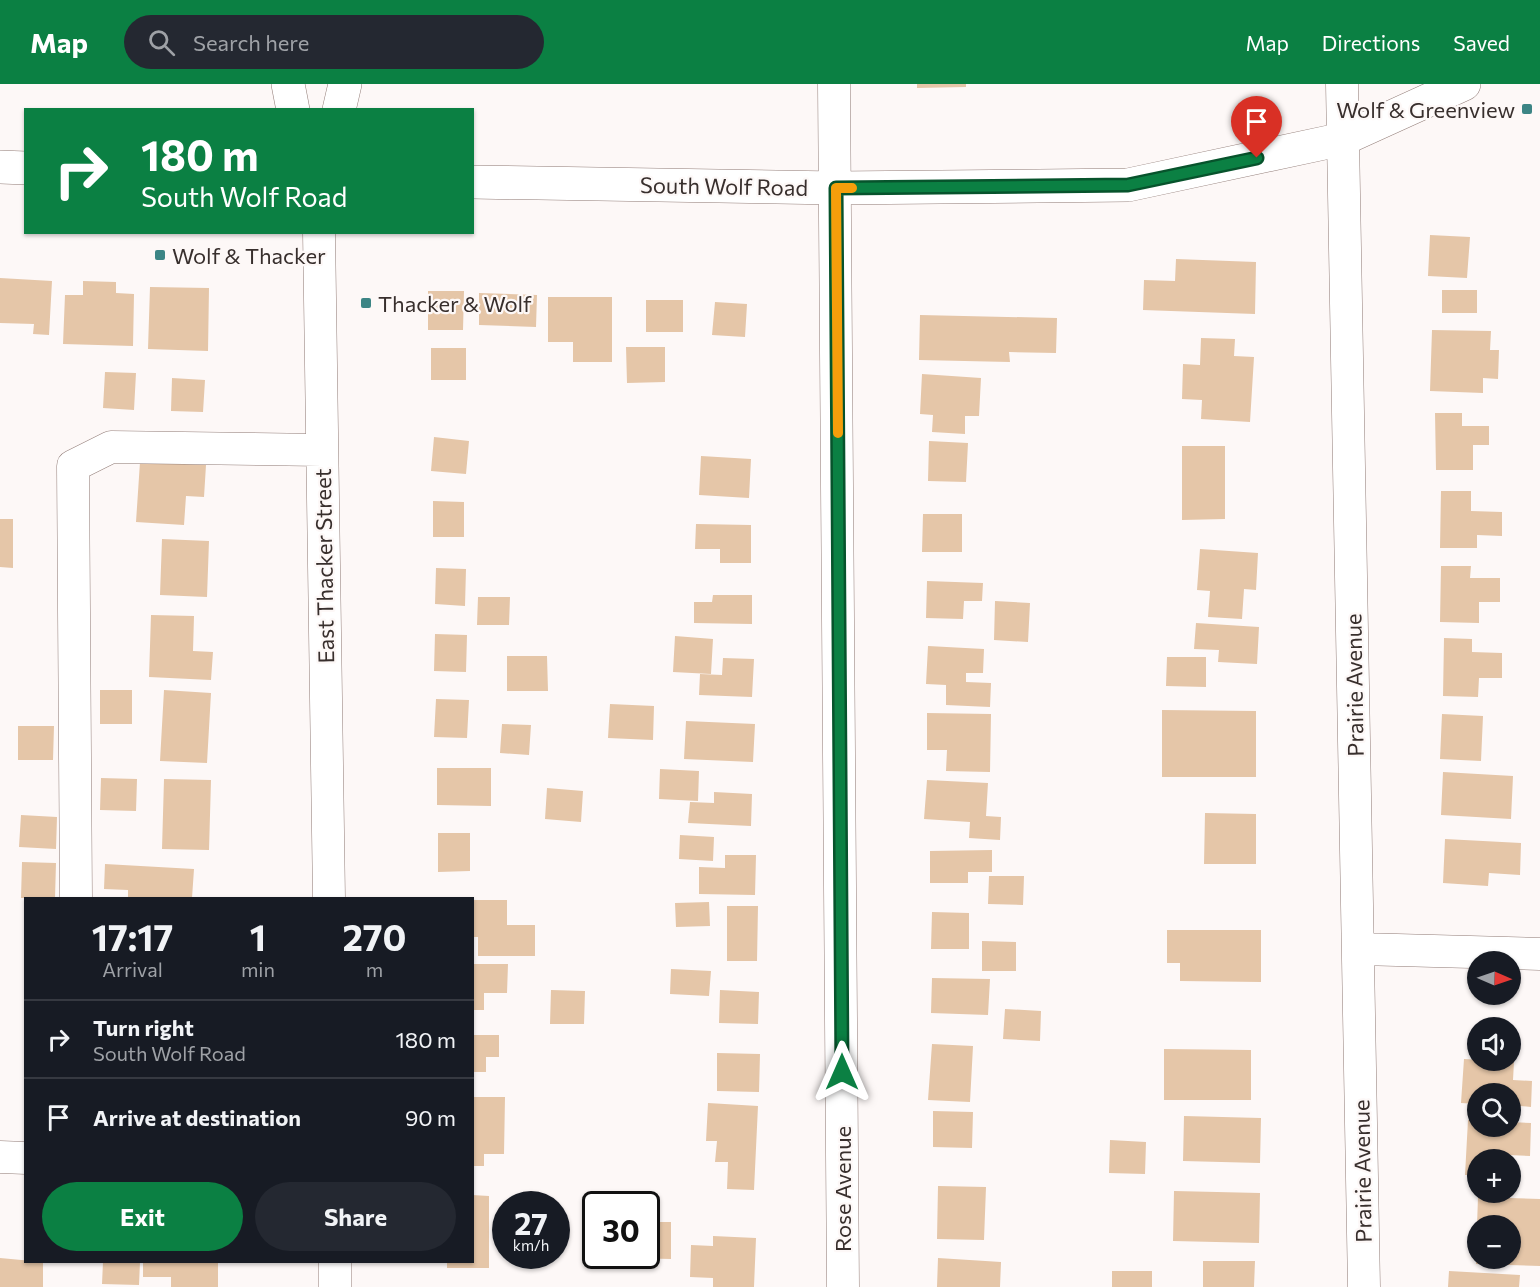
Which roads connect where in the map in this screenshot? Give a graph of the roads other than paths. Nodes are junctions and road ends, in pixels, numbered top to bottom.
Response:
1 (288, 84) edge
2 (345, 84) edge
3 (834, 84) edge
4 (1342, 84) edge
5 (1464, 84) edge
6 (293, 108) edge
7 (339, 108) edge
8 (1343, 139) junction
9 (0, 167) edge
10 (24, 168) edge
11 (474, 183) edge
12 (836, 188) junction
13 (319, 234) edge
14 (322, 450) junction
15 (76, 897) edge
16 (329, 897) edge
17 (1360, 949) junction
18 (1540, 954) edge
19 (0, 1157) edge
20 (24, 1158) edge
21 (335, 1263) edge
22 (335, 1287) edge
23 (843, 1287) edge
24 (1364, 1287) edge

1 - 6 main road
2 - 7 main road
3 - 12 street, Rose Avenue
4 - 8 street, Prairie Avenue
5 - 8 main road, South Wolf Road
8 - 12 main road, South Wolf Road
8 - 17 street, Prairie Avenue
9 - 10 main road
11 - 12 main road, South Wolf Road
12 - 23 street, Rose Avenue
13 - 14 street, East Thacker Street
14 - 15 street
14 - 16 street, East Thacker Street
17 - 18 street
17 - 24 street, Prairie Avenue
19 - 20 street
21 - 22 street

